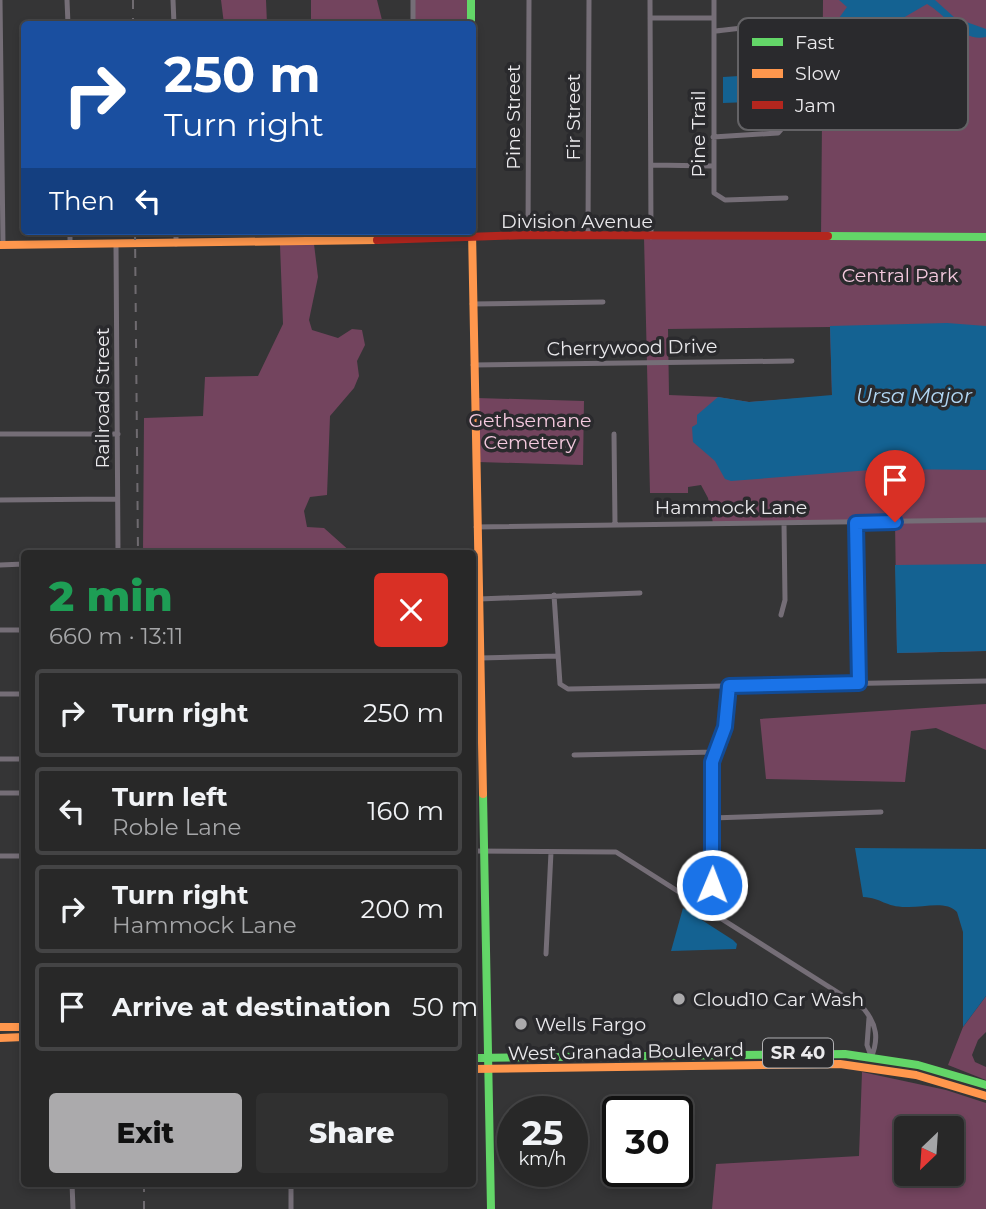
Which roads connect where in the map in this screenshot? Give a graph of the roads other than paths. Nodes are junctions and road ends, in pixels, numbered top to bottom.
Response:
1 (0, 0) edge
2 (67, 0) edge
3 (173, 0) edge
4 (412, 0) edge
5 (471, 0) edge
6 (529, 0) edge
7 (589, 0) edge
8 (650, 0) edge
9 (714, 0) edge
10 (714, 18) junction
11 (650, 19) junction
12 (68, 21) edge
13 (174, 21) edge
14 (413, 21) edge
15 (471, 21) edge
16 (738, 30) edge
17 (714, 31) junction
18 (0, 80) edge
19 (781, 130) edge
20 (713, 136) junction
21 (652, 165) junction
22 (713, 166) junction
23 (786, 198) dead end
24 (476, 234) edge
25 (588, 234) junction
26 (70, 235) edge
27 (176, 235) edge
28 (413, 235) edge
29 (472, 235) edge
30 (528, 235) junction
31 (651, 237) junction
32 (986, 237) edge
33 (70, 244) junction
34 (117, 244) junction
35 (176, 244) junction
36 (1, 245) edge
37 (603, 302) dead end
38 (472, 304) junction
39 (792, 361) dead end
40 (473, 365) junction
41 (118, 433) junction
42 (0, 434) edge
43 (614, 434) dead end
44 (117, 499) junction
45 (0, 500) edge
46 (986, 520) edge
47 (784, 523) junction
48 (856, 523) junction
49 (615, 524) junction
50 (476, 527) junction
51 (118, 550) edge
52 (21, 564) edge
53 (0, 565) edge
54 (640, 593) dead end
55 (554, 594) junction
56 (479, 599) junction
57 (781, 615) dead end
58 (476, 621) edge
59 (0, 630) edge
60 (21, 630) edge
61 (558, 656) junction
62 (480, 658) junction
63 (986, 681) edge
64 (859, 683) junction
65 (729, 686) junction
66 (0, 694) edge
67 (21, 694) edge
68 (715, 751) junction
69 (476, 753) edge
70 (574, 755) dead end
71 (0, 759) edge
72 (21, 759) edge
73 (0, 793) edge
74 (21, 793) edge
75 (881, 812) dead end
76 (712, 818) junction
77 (477, 851) edge
78 (551, 852) junction
79 (0, 856) edge
80 (21, 856) edge
81 (703, 907) junction
82 (546, 954) dead end
83 (0, 1027) edge
84 (21, 1027) edge
85 (21, 1037) edge
86 (0, 1038) edge
87 (659, 1055) junction
88 (872, 1057) junction
89 (476, 1058) edge
90 (489, 1058) junction
91 (659, 1066) junction
92 (870, 1068) junction
93 (476, 1069) edge
94 (489, 1069) junction
95 (986, 1085) edge
96 (986, 1096) edge
97 (72, 1187) edge
98 (291, 1187) edge
99 (73, 1209) edge
100 (291, 1209) edge
101 (491, 1209) edge

1 - 18 street
2 - 12 street
3 - 13 street
4 - 14 street
5 - 15 street
6 - 30 street, Pine Street
7 - 25 street, Fir Street
8 - 11 street
9 - 10 street, Pine Trail
10 - 11 street
10 - 17 street, Pine Trail
11 - 21 street
16 - 17 street
17 - 20 street, Pine Trail
18 - 36 street
19 - 20 street
20 - 22 street, Pine Trail
21 - 22 street
21 - 31 street
22 - 23 street, Pine Trail
24 - 30 street, Division Avenue
25 - 30 street, Division Avenue
25 - 31 street, Division Avenue
26 - 33 street
27 - 35 street
28 - 35 street, Division Avenue
29 - 38 street
31 - 32 street, Division Avenue
33 - 34 street, Division Avenue
33 - 36 street, Division Avenue
34 - 35 street, Division Avenue
34 - 41 street, Railroad Street
37 - 38 street
38 - 40 street
39 - 40 street, Cherrywood Drive
40 - 50 street
41 - 42 street
41 - 44 street, Railroad Street
43 - 49 street
44 - 45 street
44 - 51 street, Railroad Street
46 - 48 street, Hammock Lane
47 - 48 street, Hammock Lane
47 - 49 street, Hammock Lane
47 - 57 street
48 - 64 street
49 - 50 street, Hammock Lane
50 - 56 street
52 - 53 street
54 - 55 street
55 - 56 street
55 - 61 street
56 - 58 street
58 - 62 street
59 - 60 street
61 - 62 street
61 - 65 street
62 - 69 street
63 - 64 street
64 - 65 street
65 - 68 street
66 - 67 street
68 - 70 street
68 - 76 street
69 - 77 street
71 - 72 street
73 - 74 street
75 - 76 street
76 - 81 street
77 - 78 street
77 - 90 street
78 - 81 street
78 - 82 street
79 - 80 street
81 - 88 street
83 - 84 street
85 - 86 street
87 - 88 street, West Granada Boulevard / SR 40
87 - 90 street, West Granada Boulevard / SR 40
87 - 91 street
88 - 92 street
88 - 95 street, West Granada Boulevard / SR 40
89 - 90 street, West Granada Boulevard / SR 40
90 - 94 street
91 - 92 street, West Granada Boulevard / SR 40
91 - 94 street, West Granada Boulevard / SR 40
92 - 96 street, West Granada Boulevard / SR 40
93 - 94 street, West Granada Boulevard / SR 40
94 - 101 street
97 - 99 street
98 - 100 street

